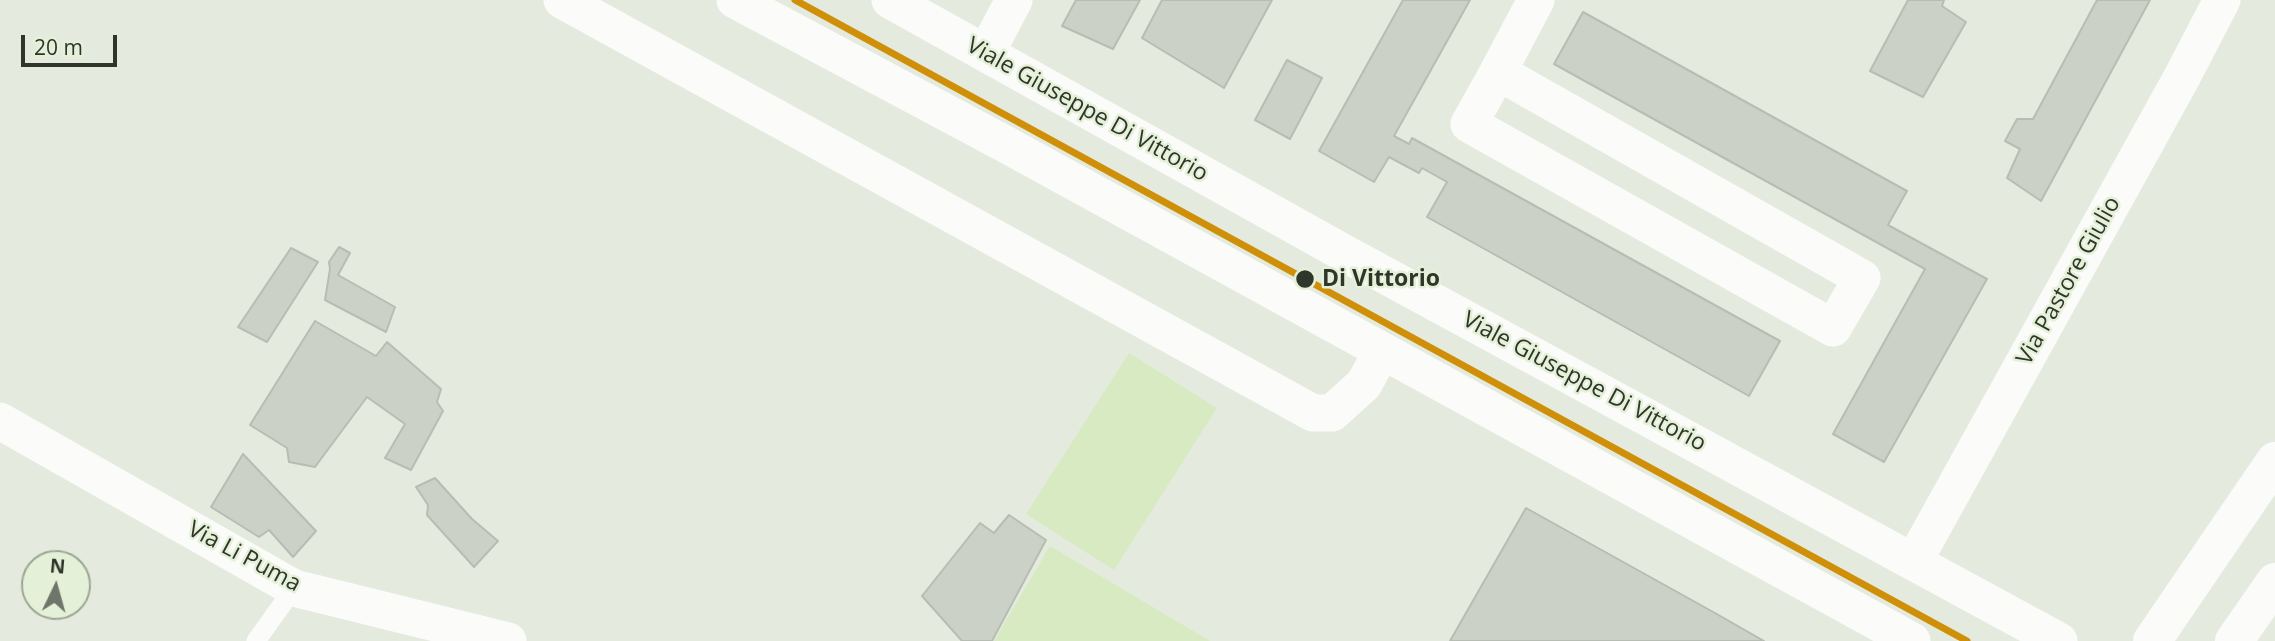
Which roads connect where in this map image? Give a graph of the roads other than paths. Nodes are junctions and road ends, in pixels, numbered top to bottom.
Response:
1 (562, 0) edge
2 (735, 0) edge
3 (890, 0) edge
4 (1014, 0) edge
5 (1536, 0) edge
6 (2222, 0) edge
7 (986, 53) junction
8 (1497, 72) junction
9 (1382, 351) junction
10 (0, 421) edge
11 (2275, 461) edge
12 (1914, 561) junction
13 (2275, 582) edge
14 (294, 588) junction
15 (1890, 636) edge
16 (256, 641) edge
17 (508, 641) edge
18 (2059, 641) edge
19 (2152, 641) edge
20 (2234, 641) edge

1 - 9 street
2 - 9 street
3 - 7 street, Viale Giuseppe Di Vittorio
4 - 7 street
5 - 8 street
6 - 12 street, Via Pastore Giulio
7 - 12 street, Viale Giuseppe Di Vittorio
8 - 8 street
9 - 15 street
10 - 14 street, Via Li Puma
11 - 19 street
12 - 18 street, Viale Giuseppe Di Vittorio
13 - 20 street
14 - 16 lane
14 - 17 street, Via Li Puma

